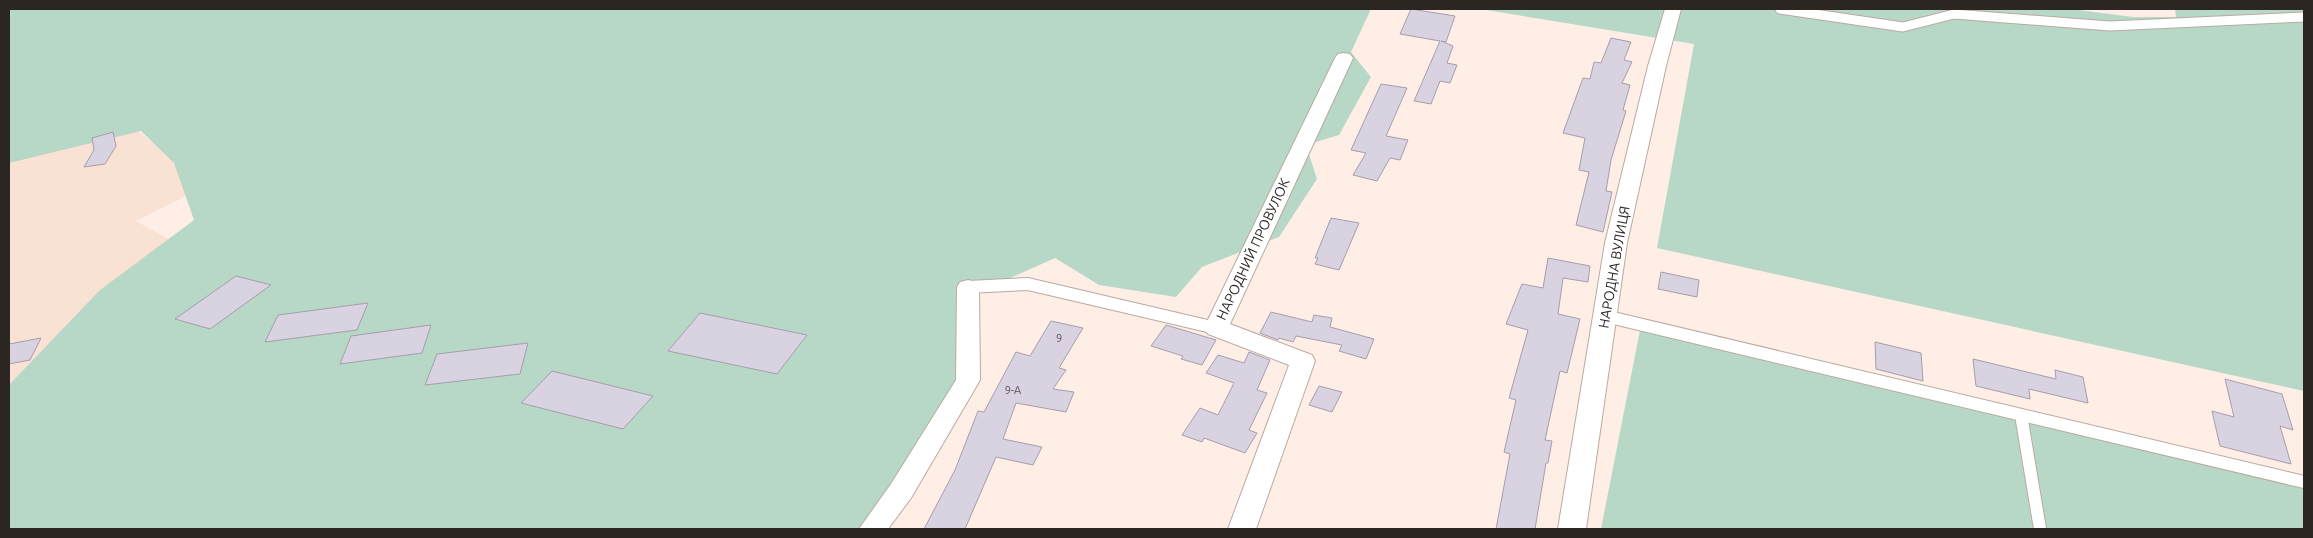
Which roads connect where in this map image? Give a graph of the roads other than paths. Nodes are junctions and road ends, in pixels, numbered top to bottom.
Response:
1 (1673, 9) edge
2 (1780, 9) edge
3 (1976, 12) edge
4 (2304, 17) edge
5 (1344, 58) dead end
6 (968, 287) joint
7 (1605, 316) junction
8 (1216, 328) junction
9 (2021, 415) junction
10 (2304, 482) edge
11 (873, 529) edge
12 (1242, 529) edge
13 (1572, 529) edge
14 (2040, 529) edge

1 - 7 street, НАРОДНА ВУЛИЦЯ
2 - 3 lane
3 - 4 lane
5 - 8 street, НАРОДНИЙ ПРОВУЛОК
6 - 8 lane
6 - 11 street
7 - 9 lane
7 - 13 street, НАРОДНА ВУЛИЦЯ
8 - 12 street, НАРОДНИЙ ПРОВУЛОК
9 - 10 lane
9 - 14 lane

